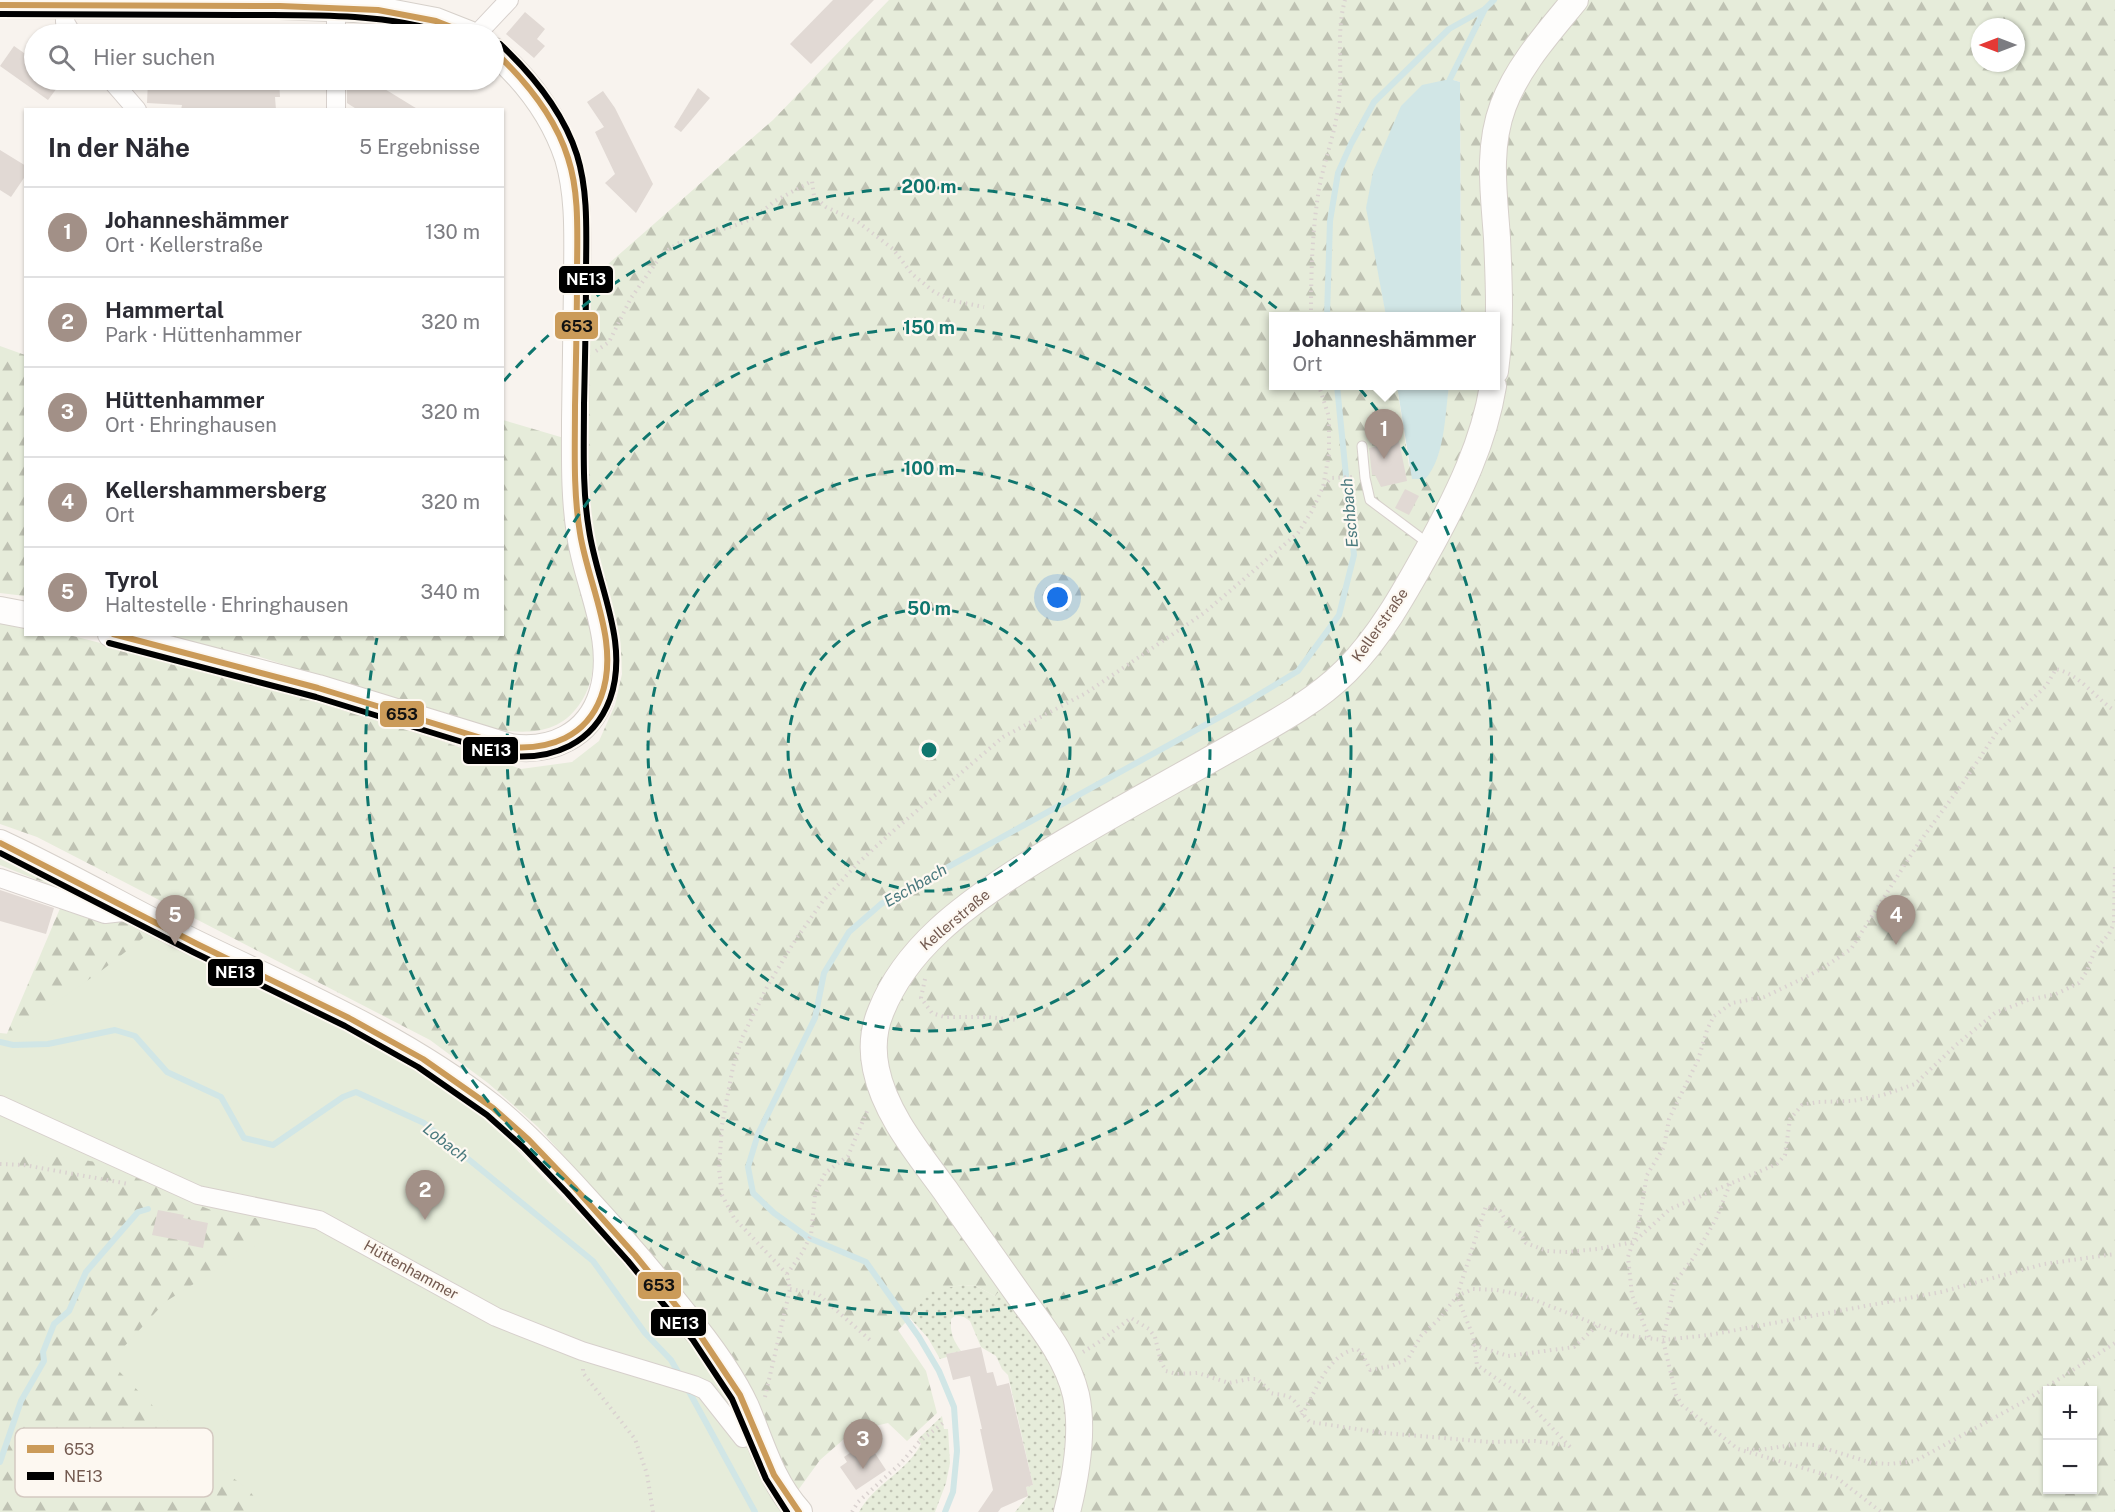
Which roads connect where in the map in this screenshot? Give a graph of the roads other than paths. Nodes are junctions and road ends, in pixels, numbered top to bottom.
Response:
1 (509, 0) edge
2 (1575, 0) edge
3 (0, 5) edge
4 (65, 6) junction
5 (336, 8) junction
6 (66, 24) edge
7 (336, 24) edge
8 (444, 24) edge
9 (486, 24) edge
10 (504, 62) edge
11 (119, 90) edge
12 (336, 90) edge
13 (134, 108) edge
14 (336, 108) edge
15 (1499, 312) edge
16 (1492, 390) edge
17 (1362, 446) dead end
18 (1431, 545) junction
19 (0, 610) edge
20 (24, 615) edge
21 (119, 636) edge
22 (0, 843) edge
23 (0, 878) edge
24 (132, 911) junction
25 (0, 1105) edge
26 (756, 1436) junction
27 (799, 1512) edge
28 (1067, 1512) edge

1 - 9 street
2 - 15 main road
3 - 4 main road
4 - 5 main road
4 - 6 street
5 - 7 street
5 - 8 main road
10 - 21 main road
11 - 13 street
12 - 14 street
16 - 18 main road, Kellerstraße
17 - 18 lane
18 - 28 main road, Kellerstraße
19 - 20 main road
22 - 24 main road
23 - 24 street
24 - 26 main road
25 - 26 street, Hüttenhammer
26 - 27 main road

